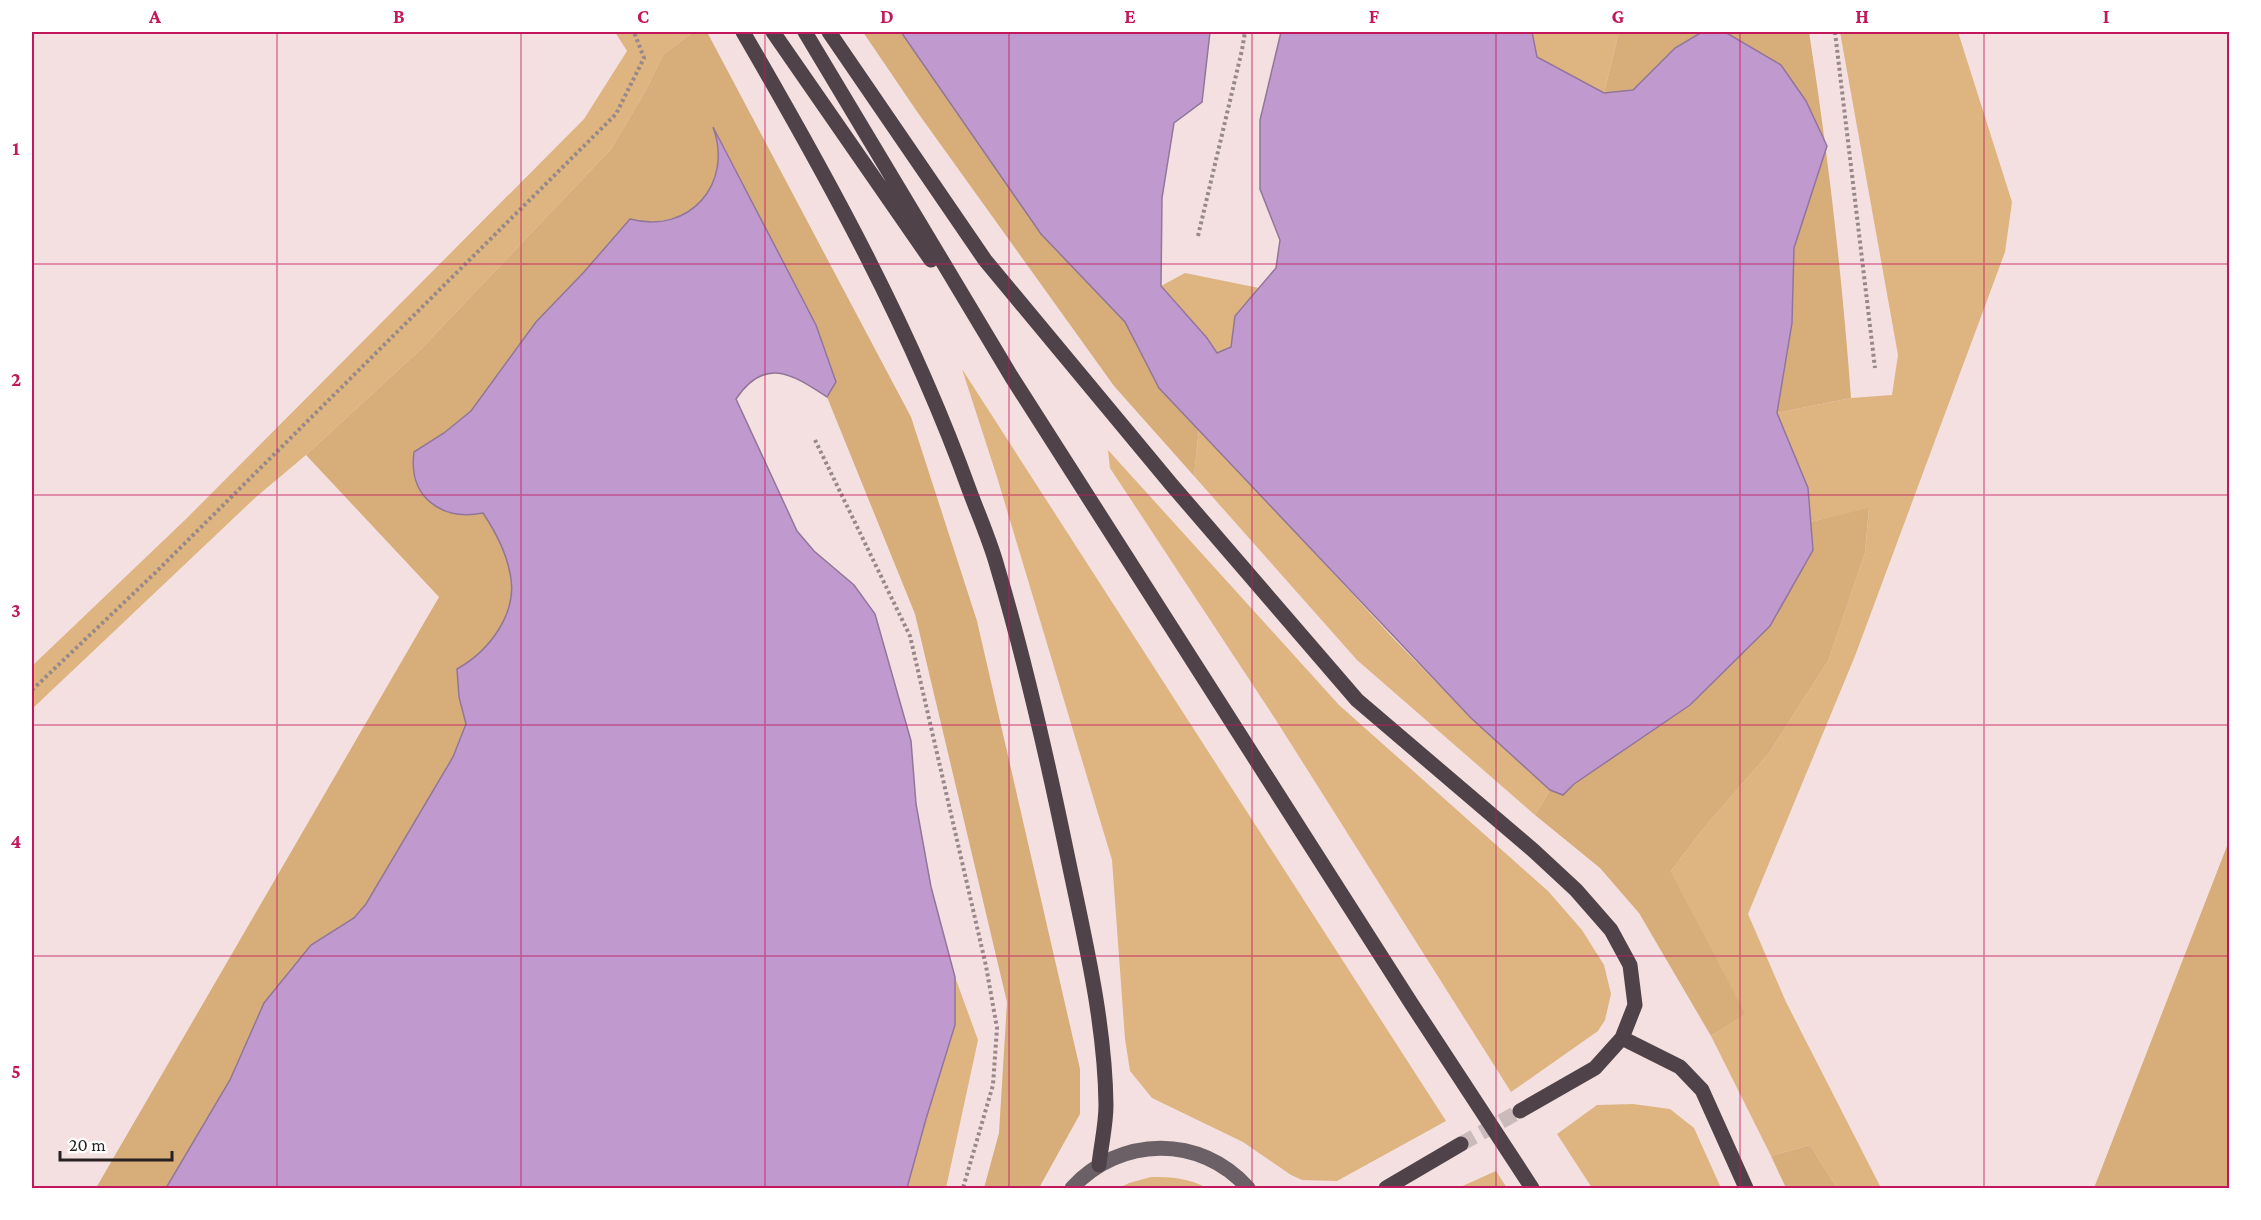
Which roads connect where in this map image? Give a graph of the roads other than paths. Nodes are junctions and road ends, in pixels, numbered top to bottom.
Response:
1 (743, 32) edge
2 (773, 32) edge
3 (805, 32) edge
4 (829, 32) edge
5 (1011, 376) junction
6 (1622, 1038) junction
7 (1520, 1111) tunnel mouth
8 (1461, 1144) tunnel mouth
9 (1099, 1165) junction
10 (1072, 1188) edge
11 (1248, 1188) edge
12 (1386, 1188) edge
13 (1532, 1188) edge
14 (1746, 1188) edge

1 - 9 main road
2 - 5 main road
3 - 5 main road
4 - 6 main road
5 - 13 main road
6 - 7 main road
6 - 14 main road
8 - 12 main road
9 - 10 main road
9 - 11 main road

